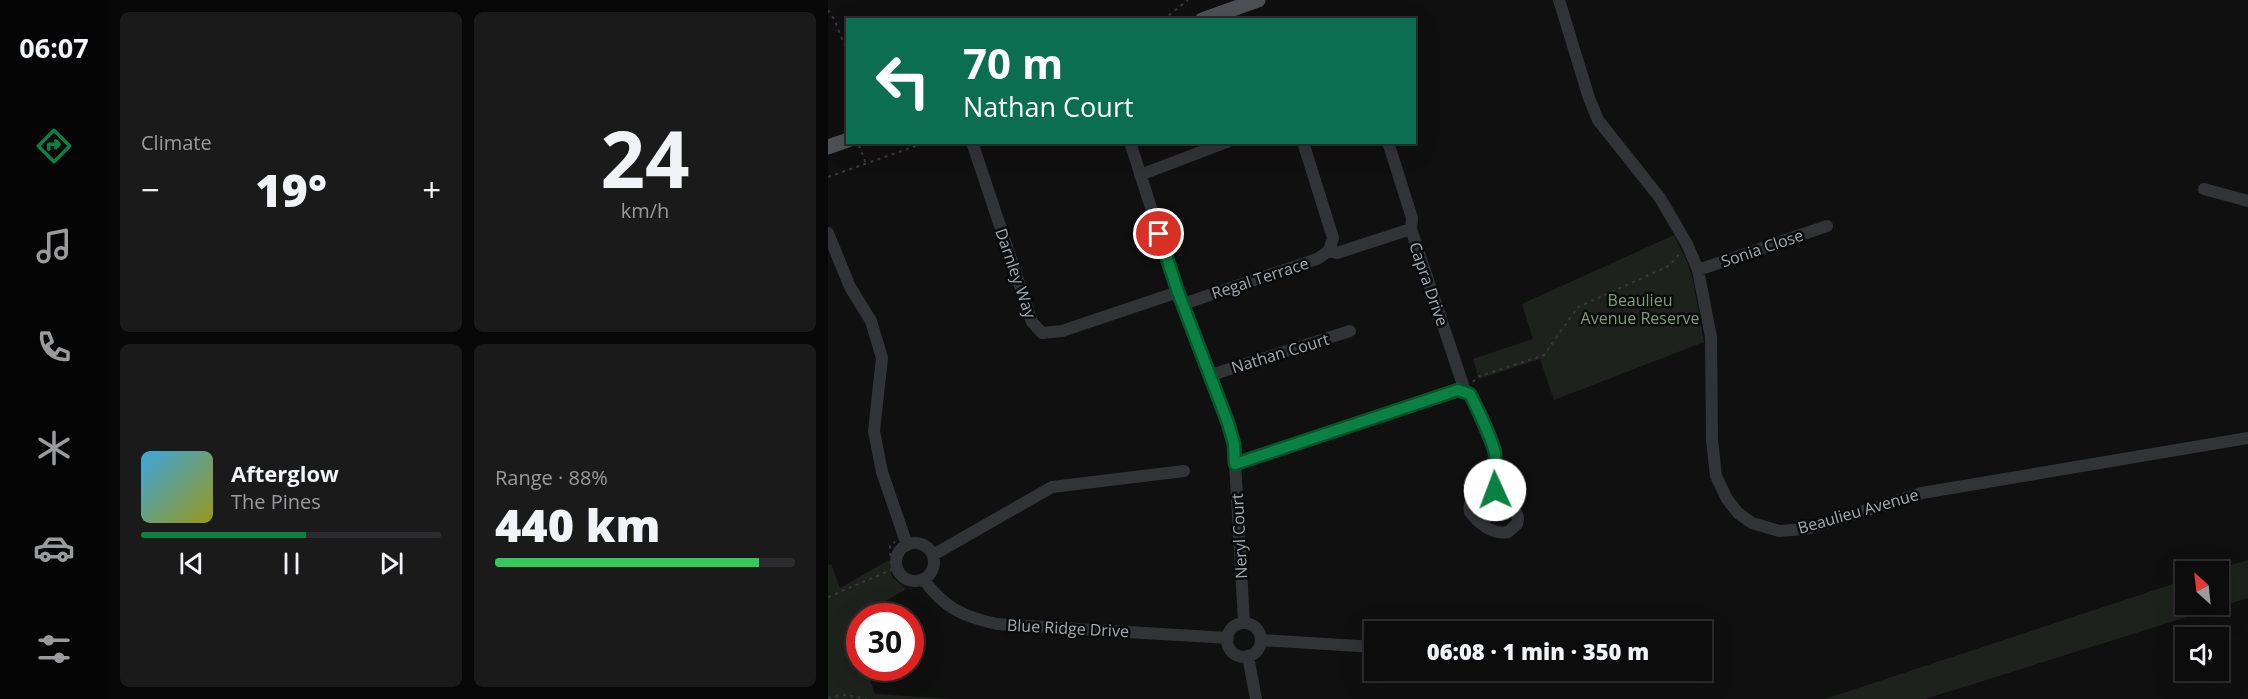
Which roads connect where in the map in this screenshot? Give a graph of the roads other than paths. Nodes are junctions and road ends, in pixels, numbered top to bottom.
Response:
1 (1258, 0) edge
2 (1559, 0) edge
3 (1208, 18) edge
4 (846, 141) edge
5 (973, 144) edge
6 (1131, 144) edge
7 (1222, 144) edge
8 (1304, 144) edge
9 (1389, 144) edge
10 (828, 147) edge
11 (1140, 175) junction
12 (2204, 189) dead end
13 (2248, 201) edge
14 (1827, 226) dead end
15 (1411, 229) junction
16 (828, 233) edge
17 (1329, 251) junction
18 (1698, 270) junction
19 (1180, 298) junction
20 (1350, 331) dead end
21 (1210, 375) junction
22 (1465, 391) junction
23 (2248, 438) edge
24 (1235, 464) junction
25 (1184, 471) dead end
26 (1490, 487) dead end
27 (906, 541) junction
28 (933, 555) junction
29 (924, 580) junction
30 (1244, 623) junction
31 (1227, 638) junction
32 (1261, 640) junction
33 (1364, 646) edge
34 (1248, 656) junction
35 (1256, 699) edge

1 - 3 main road
2 - 18 street, Beaulieu Avenue
4 - 10 main road
5 - 19 street, Darnley Way
6 - 11 street, Neryl Court
7 - 11 street
8 - 17 street, Regal Terrace
9 - 15 street, Capra Drive
11 - 19 street, Neryl Court
12 - 13 street
14 - 18 street, Sonia Close
15 - 17 street
15 - 22 street, Capra Drive
16 - 27 street
17 - 19 street, Regal Terrace
18 - 23 street, Beaulieu Avenue
19 - 21 street, Neryl Court
20 - 21 street, Nathan Court
21 - 24 street, Neryl Court
22 - 24 street
22 - 26 street
24 - 30 street, Neryl Court
25 - 28 street
27 - 28 street
27 - 29 street
28 - 29 street
29 - 31 street, Blue Ridge Drive
30 - 31 street
30 - 32 street
31 - 34 street
32 - 33 street
32 - 34 street
34 - 35 street

